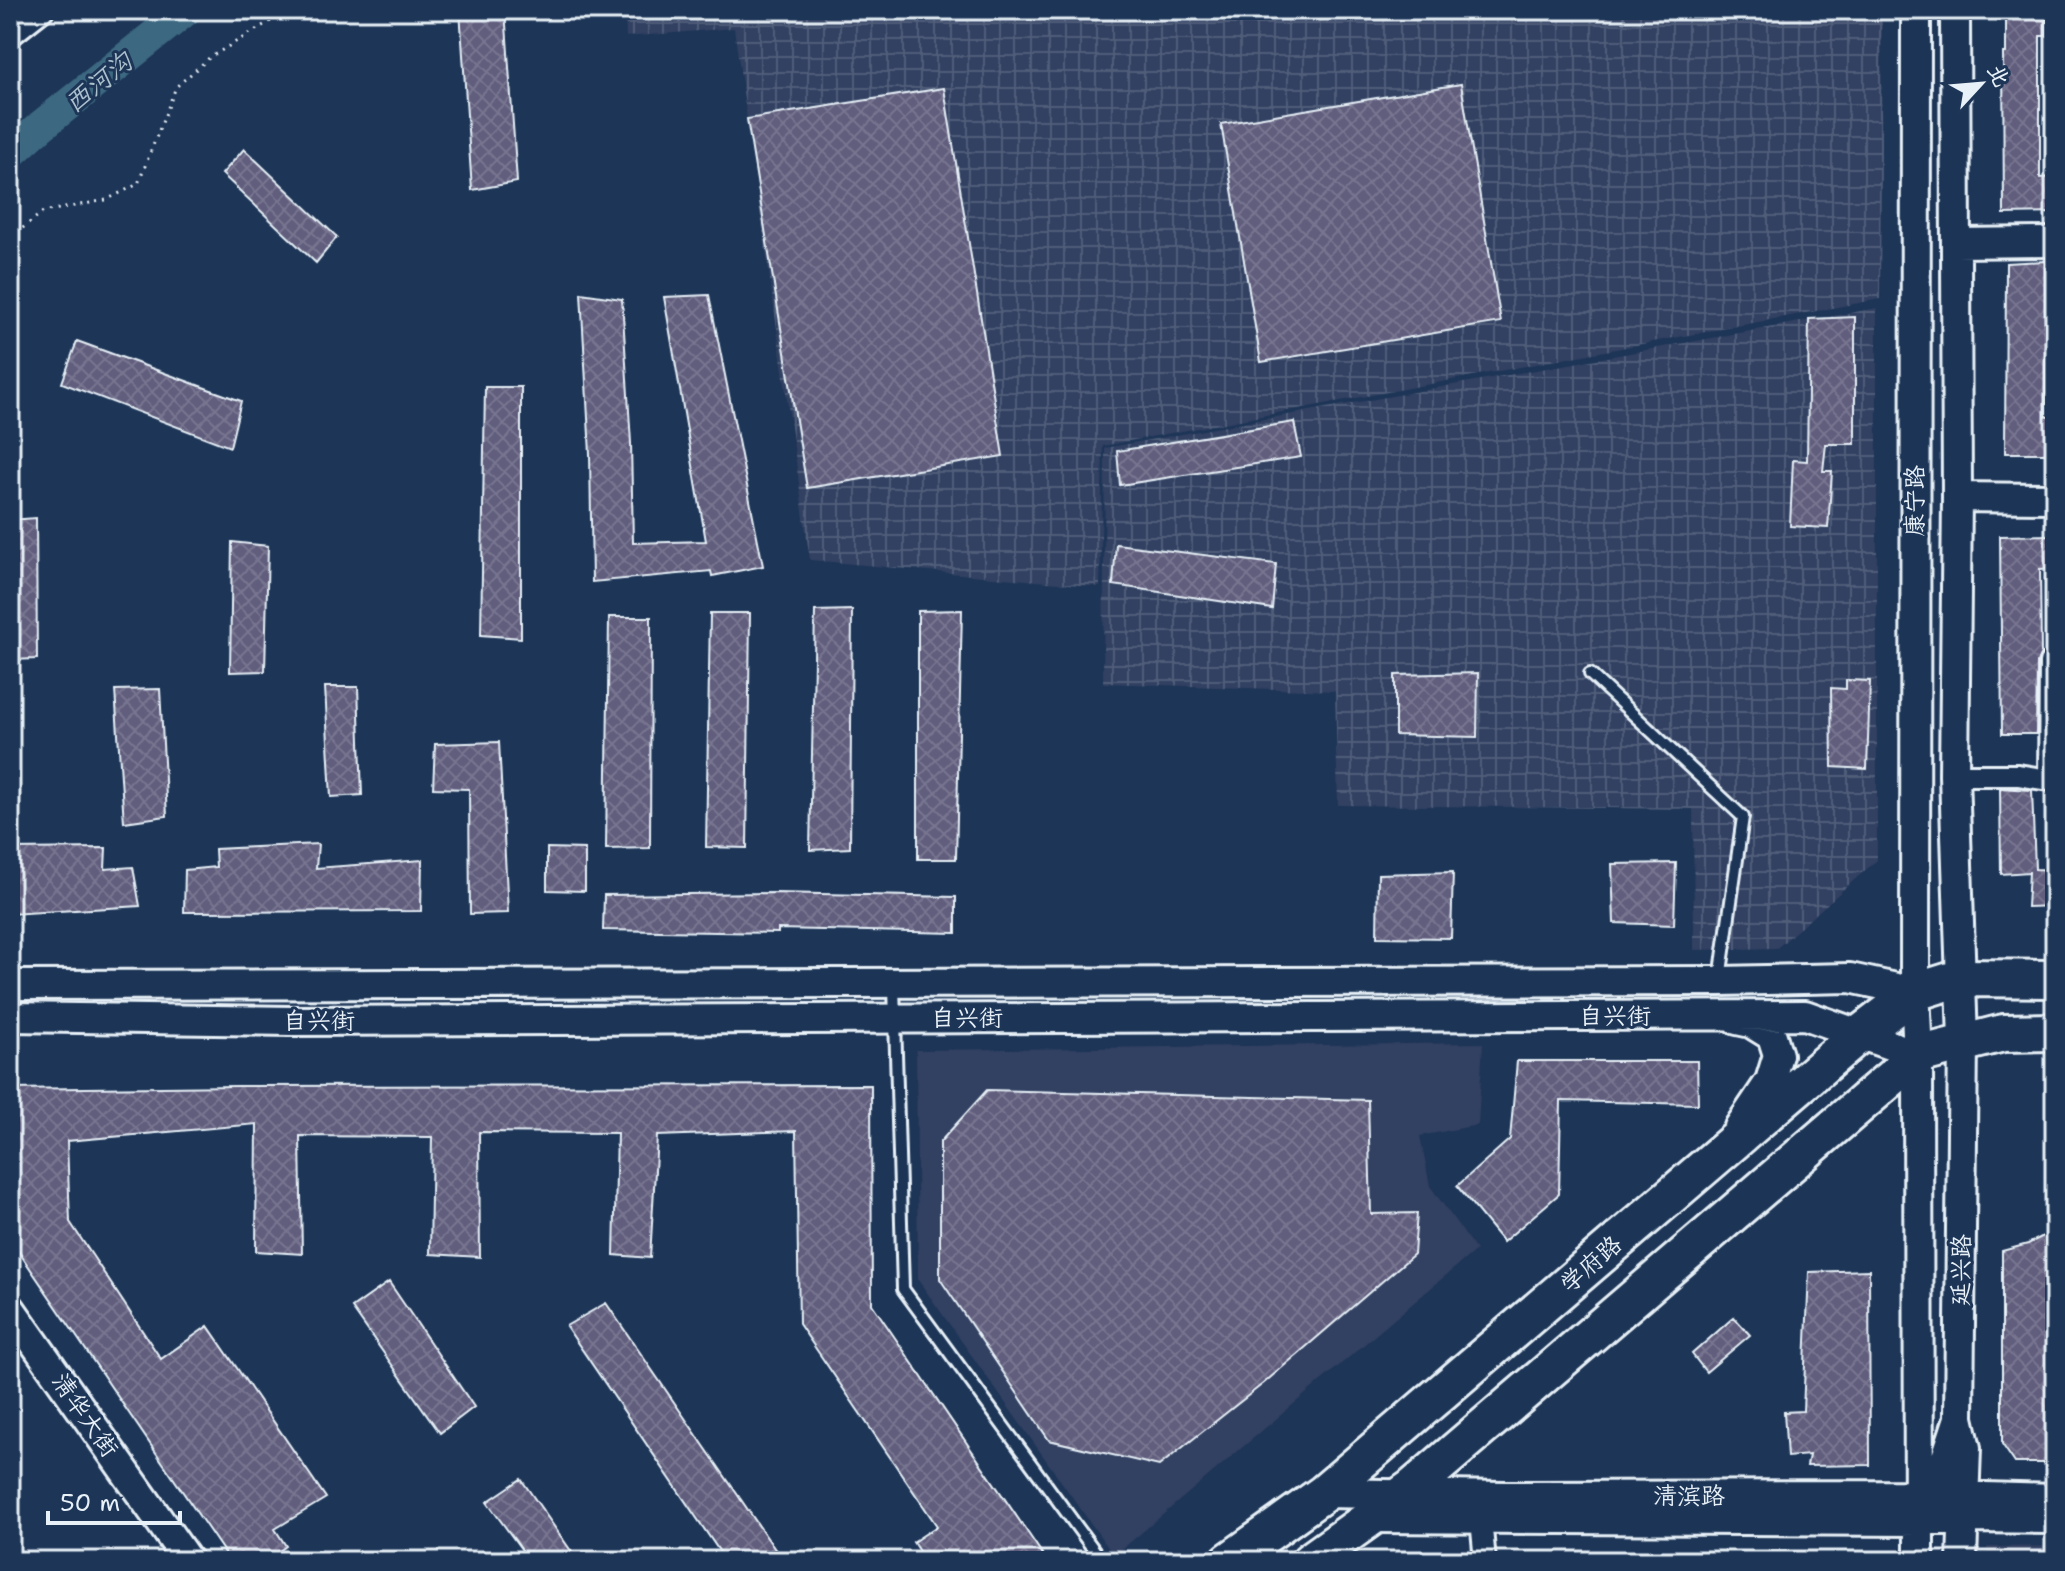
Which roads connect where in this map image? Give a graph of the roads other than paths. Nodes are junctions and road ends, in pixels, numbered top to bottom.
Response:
1 (43, 10) edge
2 (1916, 10) edge
3 (1955, 10) edge
4 (10, 36) edge
5 (2055, 242) edge
6 (1956, 243) junction
7 (1957, 497) junction
8 (2055, 498) edge
9 (2055, 663) edge
10 (1590, 674) dead end
11 (1954, 775) junction
12 (2052, 780) edge
13 (1960, 978) junction
14 (2055, 979) edge
15 (1720, 981) junction
16 (894, 984) junction
17 (10, 985) edge
18 (1915, 992) junction
19 (1712, 1015) junction
20 (10, 1017) edge
21 (895, 1019) junction
22 (2055, 1032) edge
23 (1860, 1034) junction
24 (1963, 1041) junction
25 (1918, 1055) junction
26 (1720, 1153) junction
27 (10, 1308) edge
28 (10, 1338) edge
29 (1324, 1493) junction
30 (1404, 1494) junction
31 (2055, 1499) edge
32 (1940, 1508) junction
33 (1370, 1518) junction
34 (1481, 1519) junction
35 (2055, 1519) edge
36 (166, 1561) edge
37 (188, 1561) edge
38 (1102, 1561) edge
39 (1229, 1561) edge
40 (1310, 1561) edge
41 (1485, 1561) edge
42 (1919, 1561) edge
43 (1936, 1561) edge
44 (1962, 1561) edge

1 - 4 street
2 - 18 main road, 康宁路
3 - 6 main road, 康宁路
5 - 6 main road
6 - 7 main road, 康宁路
7 - 8 main road
7 - 11 main road, 康宁路
9 - 12 street
10 - 15 lane
11 - 12 street
11 - 13 main road, 康宁路
13 - 14 highway, 学府路
13 - 18 highway, 学府路
13 - 24 main road, 延兴路
15 - 16 main road, 自兴街
15 - 18 main road, 自兴街
16 - 17 main road, 自兴街
16 - 21 lane
18 - 23 highway, 学府路
18 - 25 main road, 延兴路
19 - 21 main road, 自兴街
19 - 23 main road, 自兴街
19 - 26 main road
20 - 21 main road, 自兴街
21 - 38 lane
22 - 24 highway
23 - 25 main road, 自兴街
23 - 26 highway, 学府路
24 - 25 highway
24 - 32 main road, 延兴路
25 - 30 highway
25 - 32 main road, 延兴路
26 - 29 highway, 学府路
27 - 37 main road, 清华大街
28 - 36 main road, 清华大街
29 - 30 main road, 清滨路
29 - 39 highway, 学府路
30 - 32 main road, 清滨路
30 - 33 highway
31 - 32 main road, 清滨路
32 - 34 main road, 清滨路
32 - 35 main road, 清滨路
32 - 42 main road, 延兴路
32 - 43 main road
32 - 44 main road, 延兴路
33 - 34 main road, 清滨路
33 - 40 highway
34 - 41 street

